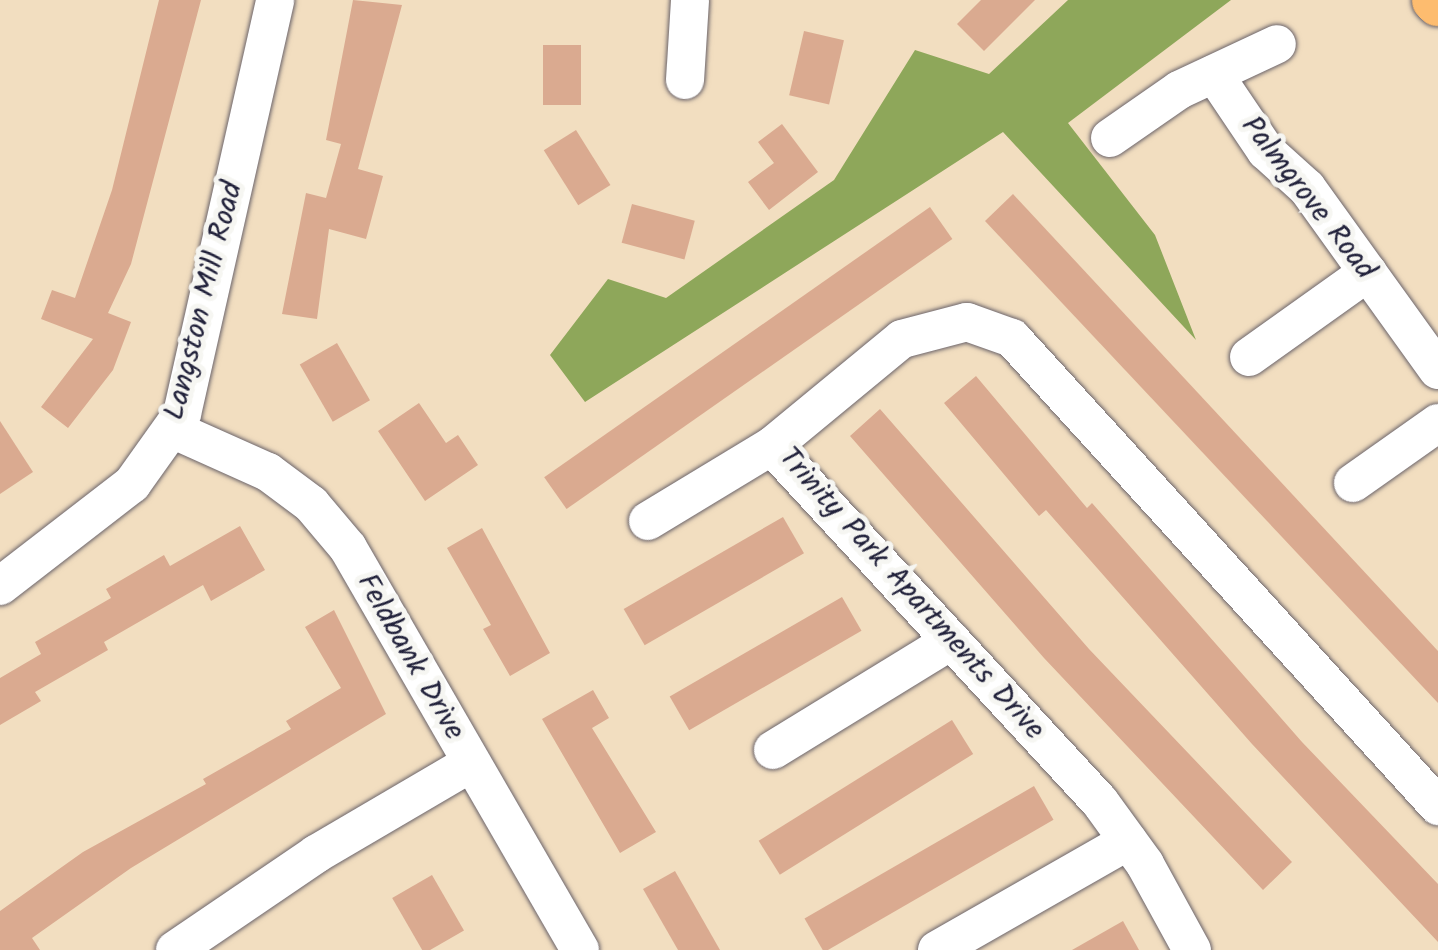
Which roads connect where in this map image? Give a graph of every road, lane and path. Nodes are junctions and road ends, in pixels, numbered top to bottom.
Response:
1 (275, 0) edge
2 (690, 0) edge
3 (1277, 44) dead end
4 (1214, 74) junction
5 (686, 80) dead end
6 (1110, 138) dead end
7 (1368, 272) junction
8 (1248, 357) dead end
9 (1438, 370) edge
10 (1438, 423) edge
11 (174, 430) junction
12 (772, 446) junction
13 (1353, 483) dead end
14 (648, 520) dead end
15 (0, 586) edge
16 (951, 641) junction
17 (773, 750) dead end
18 (471, 763) junction
19 (1438, 806) edge
20 (1128, 841) junction
21 (175, 950) edge
22 (580, 950) edge
23 (937, 950) edge
24 (1192, 950) edge

1 - 11 street, Langston Mill Road
2 - 5 street
3 - 4 street
4 - 6 street
4 - 7 street, Palmgrove Road
7 - 8 street
7 - 9 street, Palmgrove Road
10 - 13 street
11 - 15 street, Langston Mill Road
11 - 18 street, Feldbank Drive
12 - 14 street
12 - 16 street, Trinity Park Apartments Drive
12 - 19 street, Trinity Park Apartments Drive
16 - 17 street
16 - 20 street, Trinity Park Apartments Drive
18 - 21 street
18 - 22 street, Feldbank Drive
20 - 23 street
20 - 24 street, Trinity Park Apartments Drive

